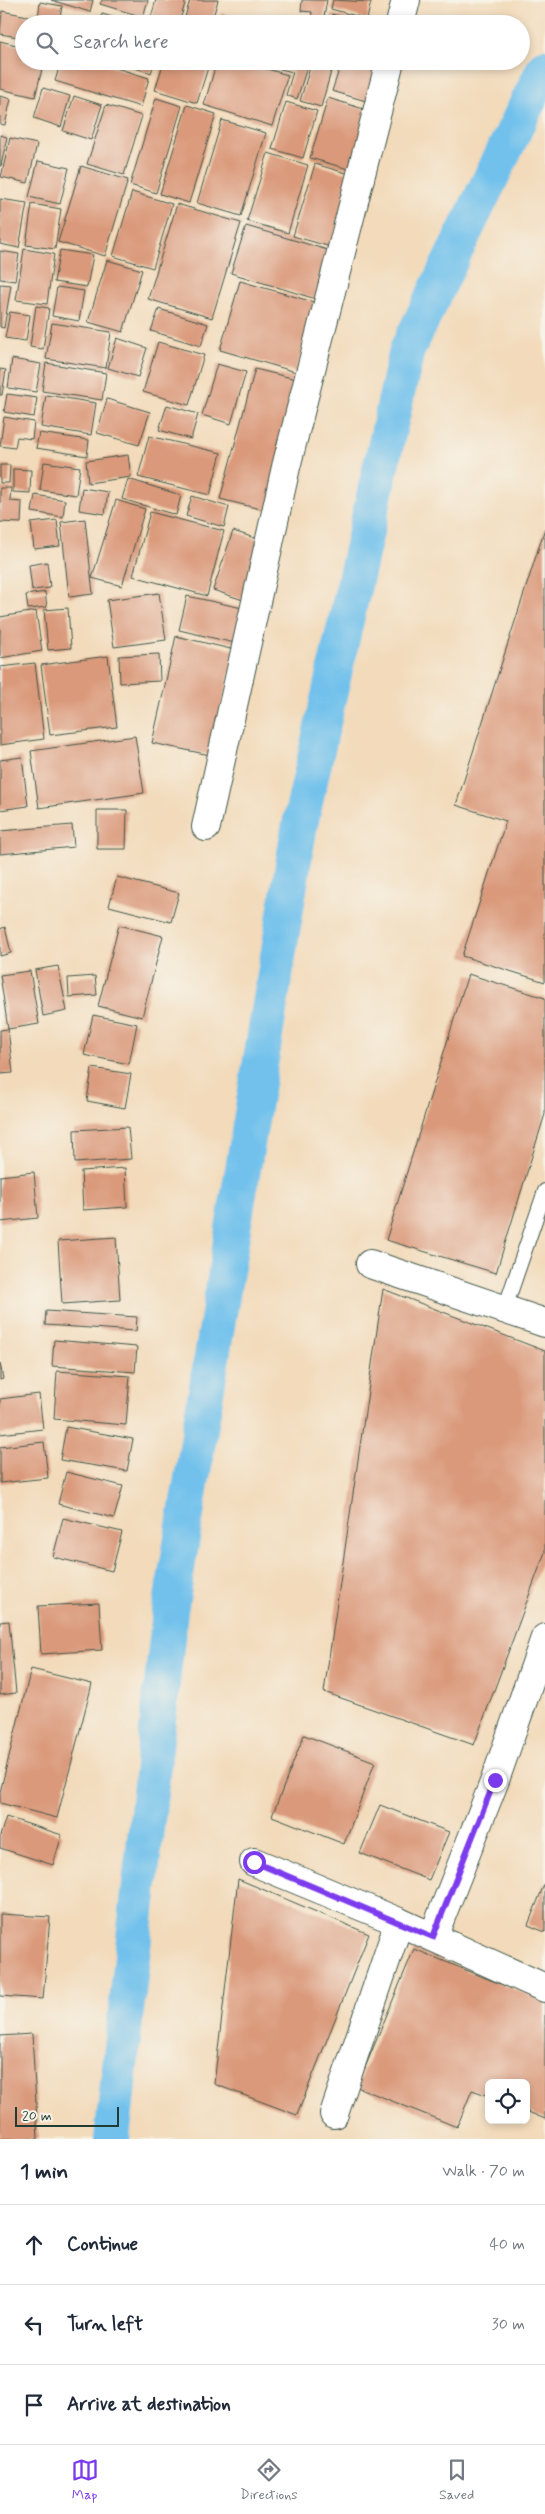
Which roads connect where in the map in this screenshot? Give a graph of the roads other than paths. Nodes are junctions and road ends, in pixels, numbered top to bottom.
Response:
1 (406, 0) edge
2 (402, 15) edge
3 (388, 70) edge
4 (206, 827) dead end
5 (545, 1191) edge
6 (370, 1264) dead end
7 (505, 1308) junction
8 (545, 1323) edge
9 (545, 1638) edge
10 (254, 1862) dead end
11 (400, 1922) junction
12 (433, 1937) junction
13 (545, 1988) edge
14 (334, 2114) dead end

1 - 2 street
3 - 4 street
5 - 7 lane
6 - 7 street
7 - 8 street
9 - 12 street
10 - 11 street
11 - 12 street
11 - 14 street
12 - 13 street

